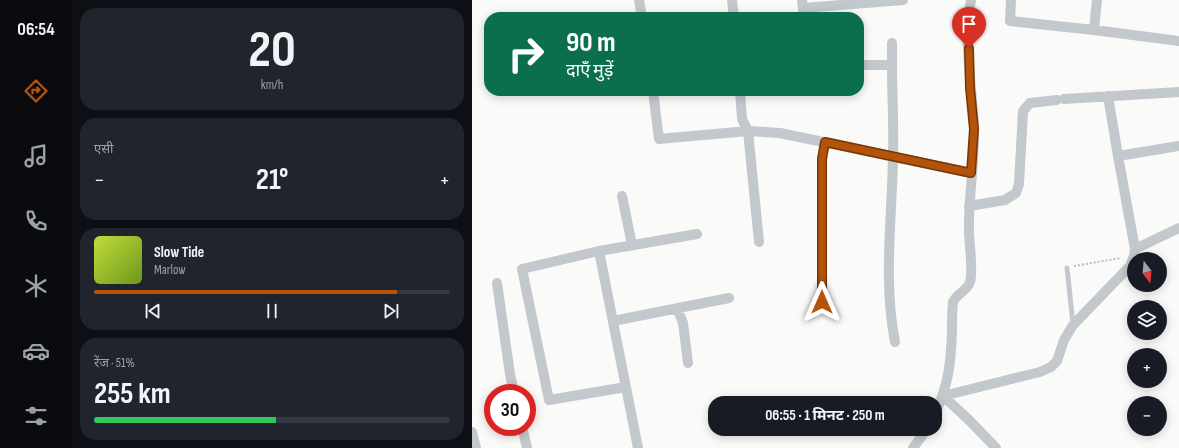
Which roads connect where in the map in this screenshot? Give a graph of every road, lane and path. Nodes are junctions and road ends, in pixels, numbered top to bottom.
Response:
1 (639, 0) edge
2 (732, 0) edge
3 (903, 0) edge
4 (971, 0) edge
5 (1011, 0) edge
6 (1097, 0) edge
7 (803, 8) edge
8 (641, 12) edge
9 (733, 12) edge
10 (1094, 30) junction
11 (1179, 41) edge
12 (892, 43) dead end
13 (864, 65) edge
14 (892, 65) junction
15 (1179, 92) edge
16 (654, 96) edge
17 (740, 96) edge
18 (1108, 96) junction
19 (748, 132) junction
20 (825, 142) junction
21 (1179, 146) edge
22 (893, 156) junction
23 (1118, 156) junction
24 (971, 173) junction
25 (622, 196) dead end
26 (969, 206) junction
27 (1179, 228) edge
28 (697, 234) dead end
29 (759, 242) dead end
30 (632, 245) junction
31 (599, 251) junction
32 (1134, 252) joint
33 (1127, 254) edge
34 (1067, 268) joint
35 (1127, 270) edge
36 (498, 283) dead end
37 (729, 298) dead end
38 (822, 302) dead end
39 (677, 308) junction
40 (613, 321) junction
41 (1073, 325) junction
42 (895, 342) dead end
43 (688, 363) dead end
44 (512, 384) edge
45 (626, 386) junction
46 (943, 396) junction
47 (472, 432) edge
48 (524, 436) edge
49 (922, 436) edge
50 (476, 448) edge
51 (527, 448) edge
52 (638, 448) edge
53 (913, 448) edge
54 (996, 448) edge

1 - 8 street
2 - 9 street
3 - 7 street
4 - 24 street
5 - 10 street
6 - 10 street
10 - 11 street
12 - 14 street
13 - 14 street
14 - 22 street
15 - 18 street
16 - 19 street
17 - 19 street
18 - 23 street
18 - 26 street
19 - 20 street
19 - 29 street
20 - 22 street
20 - 38 street
21 - 23 street
22 - 24 street
22 - 42 street
23 - 32 street
24 - 26 street
25 - 30 street
26 - 46 street
27 - 32 street
28 - 30 street
30 - 31 street
31 - 40 street
31 - 45 street
33 - 34 path
34 - 41 lane
35 - 41 street
36 - 44 street
37 - 39 street
39 - 40 street
39 - 43 street
40 - 45 street
41 - 46 street
45 - 52 street
46 - 54 street
47 - 50 street
48 - 51 street
49 - 53 street

